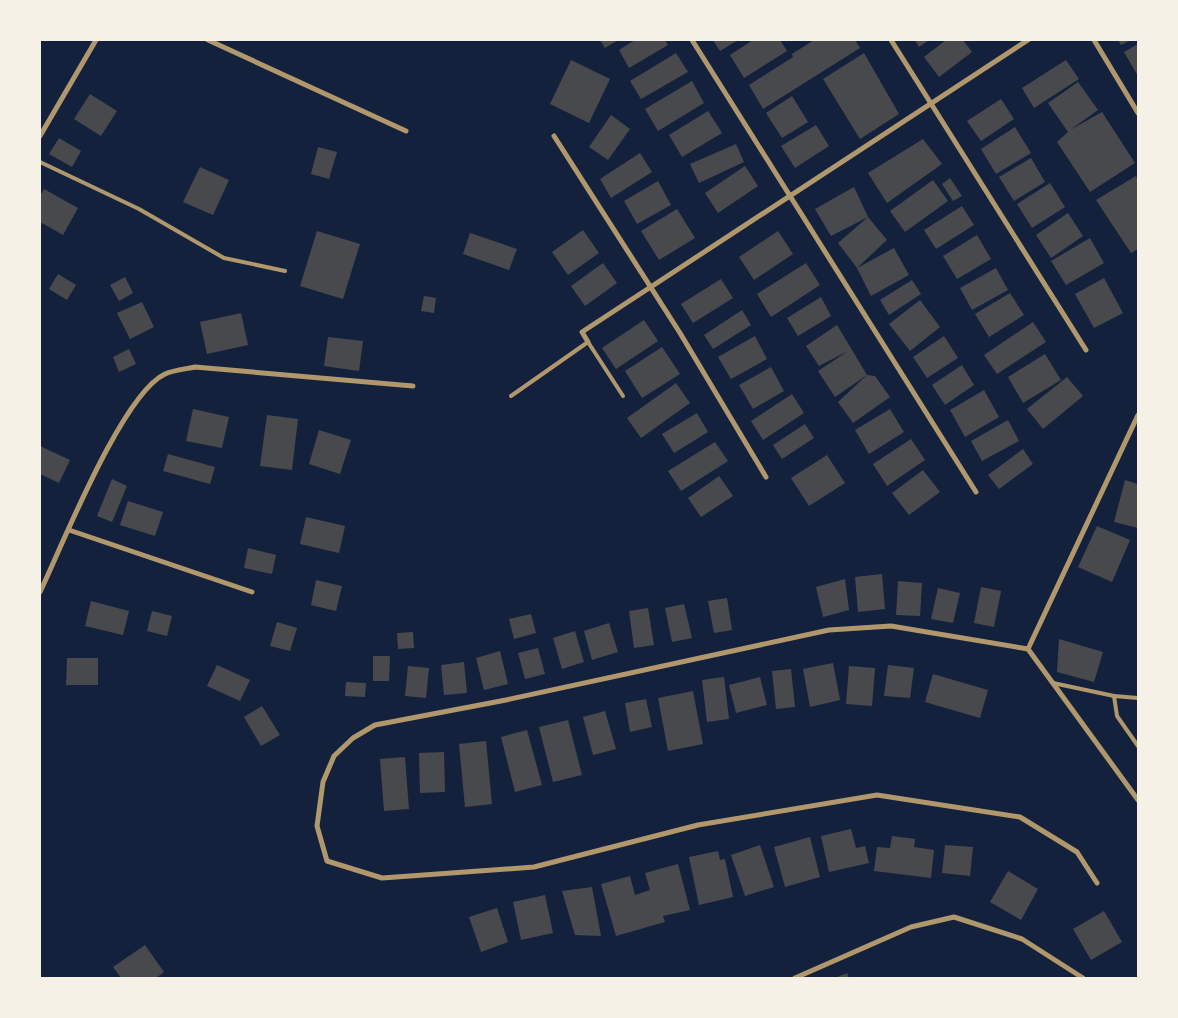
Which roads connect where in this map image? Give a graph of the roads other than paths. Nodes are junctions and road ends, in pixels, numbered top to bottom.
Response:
1 (96, 40) edge
2 (208, 40) edge
3 (692, 40) edge
4 (892, 40) edge
5 (1028, 40) edge
6 (1094, 40) edge
7 (932, 104) junction
8 (1138, 113) edge
9 (406, 131) dead end
10 (40, 136) edge
11 (554, 136) dead end
12 (40, 162) edge
13 (790, 197) junction
14 (285, 272) dead end
15 (651, 288) junction
16 (588, 342) junction
17 (1086, 350) dead end
18 (413, 386) dead end
19 (511, 396) dead end
20 (623, 396) dead end
21 (1138, 415) edge
22 (766, 477) dead end
23 (976, 492) dead end
24 (69, 530) junction
25 (40, 592) edge
26 (252, 592) dead end
27 (1028, 649) junction
28 (1053, 682) junction
29 (1114, 696) junction
30 (1138, 698) edge
31 (1138, 746) edge
32 (1138, 800) edge
33 (1097, 883) dead end
34 (795, 978) edge
35 (1083, 978) edge

1 - 10 street
2 - 9 street
3 - 13 street
4 - 7 street
5 - 7 street
6 - 8 street
7 - 13 street
7 - 17 street
11 - 15 street
12 - 14 lane
13 - 15 street
13 - 23 street
15 - 16 street
15 - 22 street
16 - 19 lane
16 - 20 lane
18 - 24 street
21 - 27 street
24 - 25 street
24 - 26 street
27 - 28 street
27 - 33 street
28 - 29 lane
28 - 32 street
29 - 30 lane
29 - 31 lane
34 - 35 street

